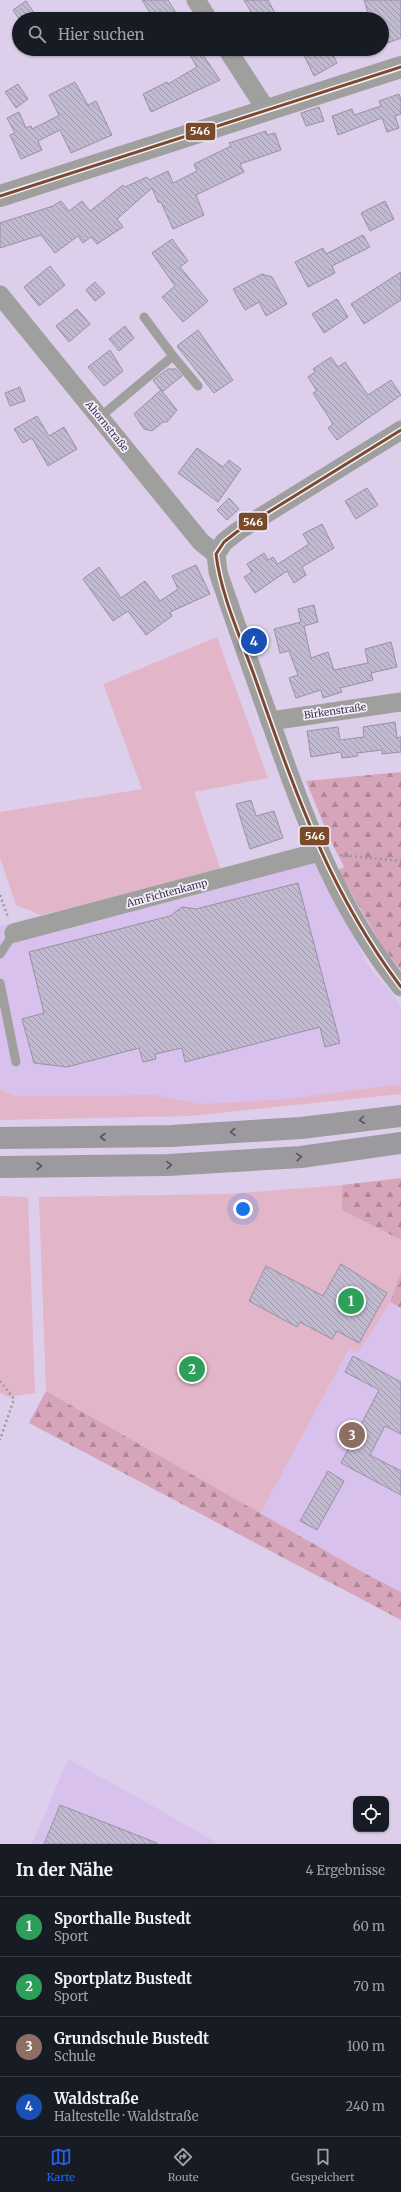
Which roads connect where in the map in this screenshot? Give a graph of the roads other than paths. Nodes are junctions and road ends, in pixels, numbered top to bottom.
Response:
1 (196, 0) edge
2 (204, 12) edge
3 (232, 56) edge
4 (401, 67) edge
5 (267, 111) junction
6 (0, 196) edge
7 (0, 295) edge
8 (144, 317) dead end
9 (173, 356) junction
10 (198, 386) dead end
11 (100, 417) junction
12 (401, 430) edge
13 (216, 554) junction
14 (401, 702) edge
15 (270, 721) junction
16 (319, 852) junction
17 (14, 933) joint
18 (0, 954) edge
19 (0, 983) edge
20 (401, 987) edge
21 (16, 1062) dead end
22 (401, 1116) edge
23 (0, 1138) edge
24 (401, 1143) edge
25 (0, 1167) edge

1 - 2 street
3 - 5 street
4 - 5 street
5 - 6 street
7 - 11 street, Ahornstraße
8 - 9 lane
9 - 10 lane
9 - 11 lane
11 - 13 street, Ahornstraße
12 - 13 street
13 - 15 street
14 - 15 street, Birkenstraße
15 - 16 street
16 - 17 street, Am Fichtenkamp
16 - 20 street
17 - 18 lane
19 - 21 lane
22 -> 23 highway
25 -> 24 highway

